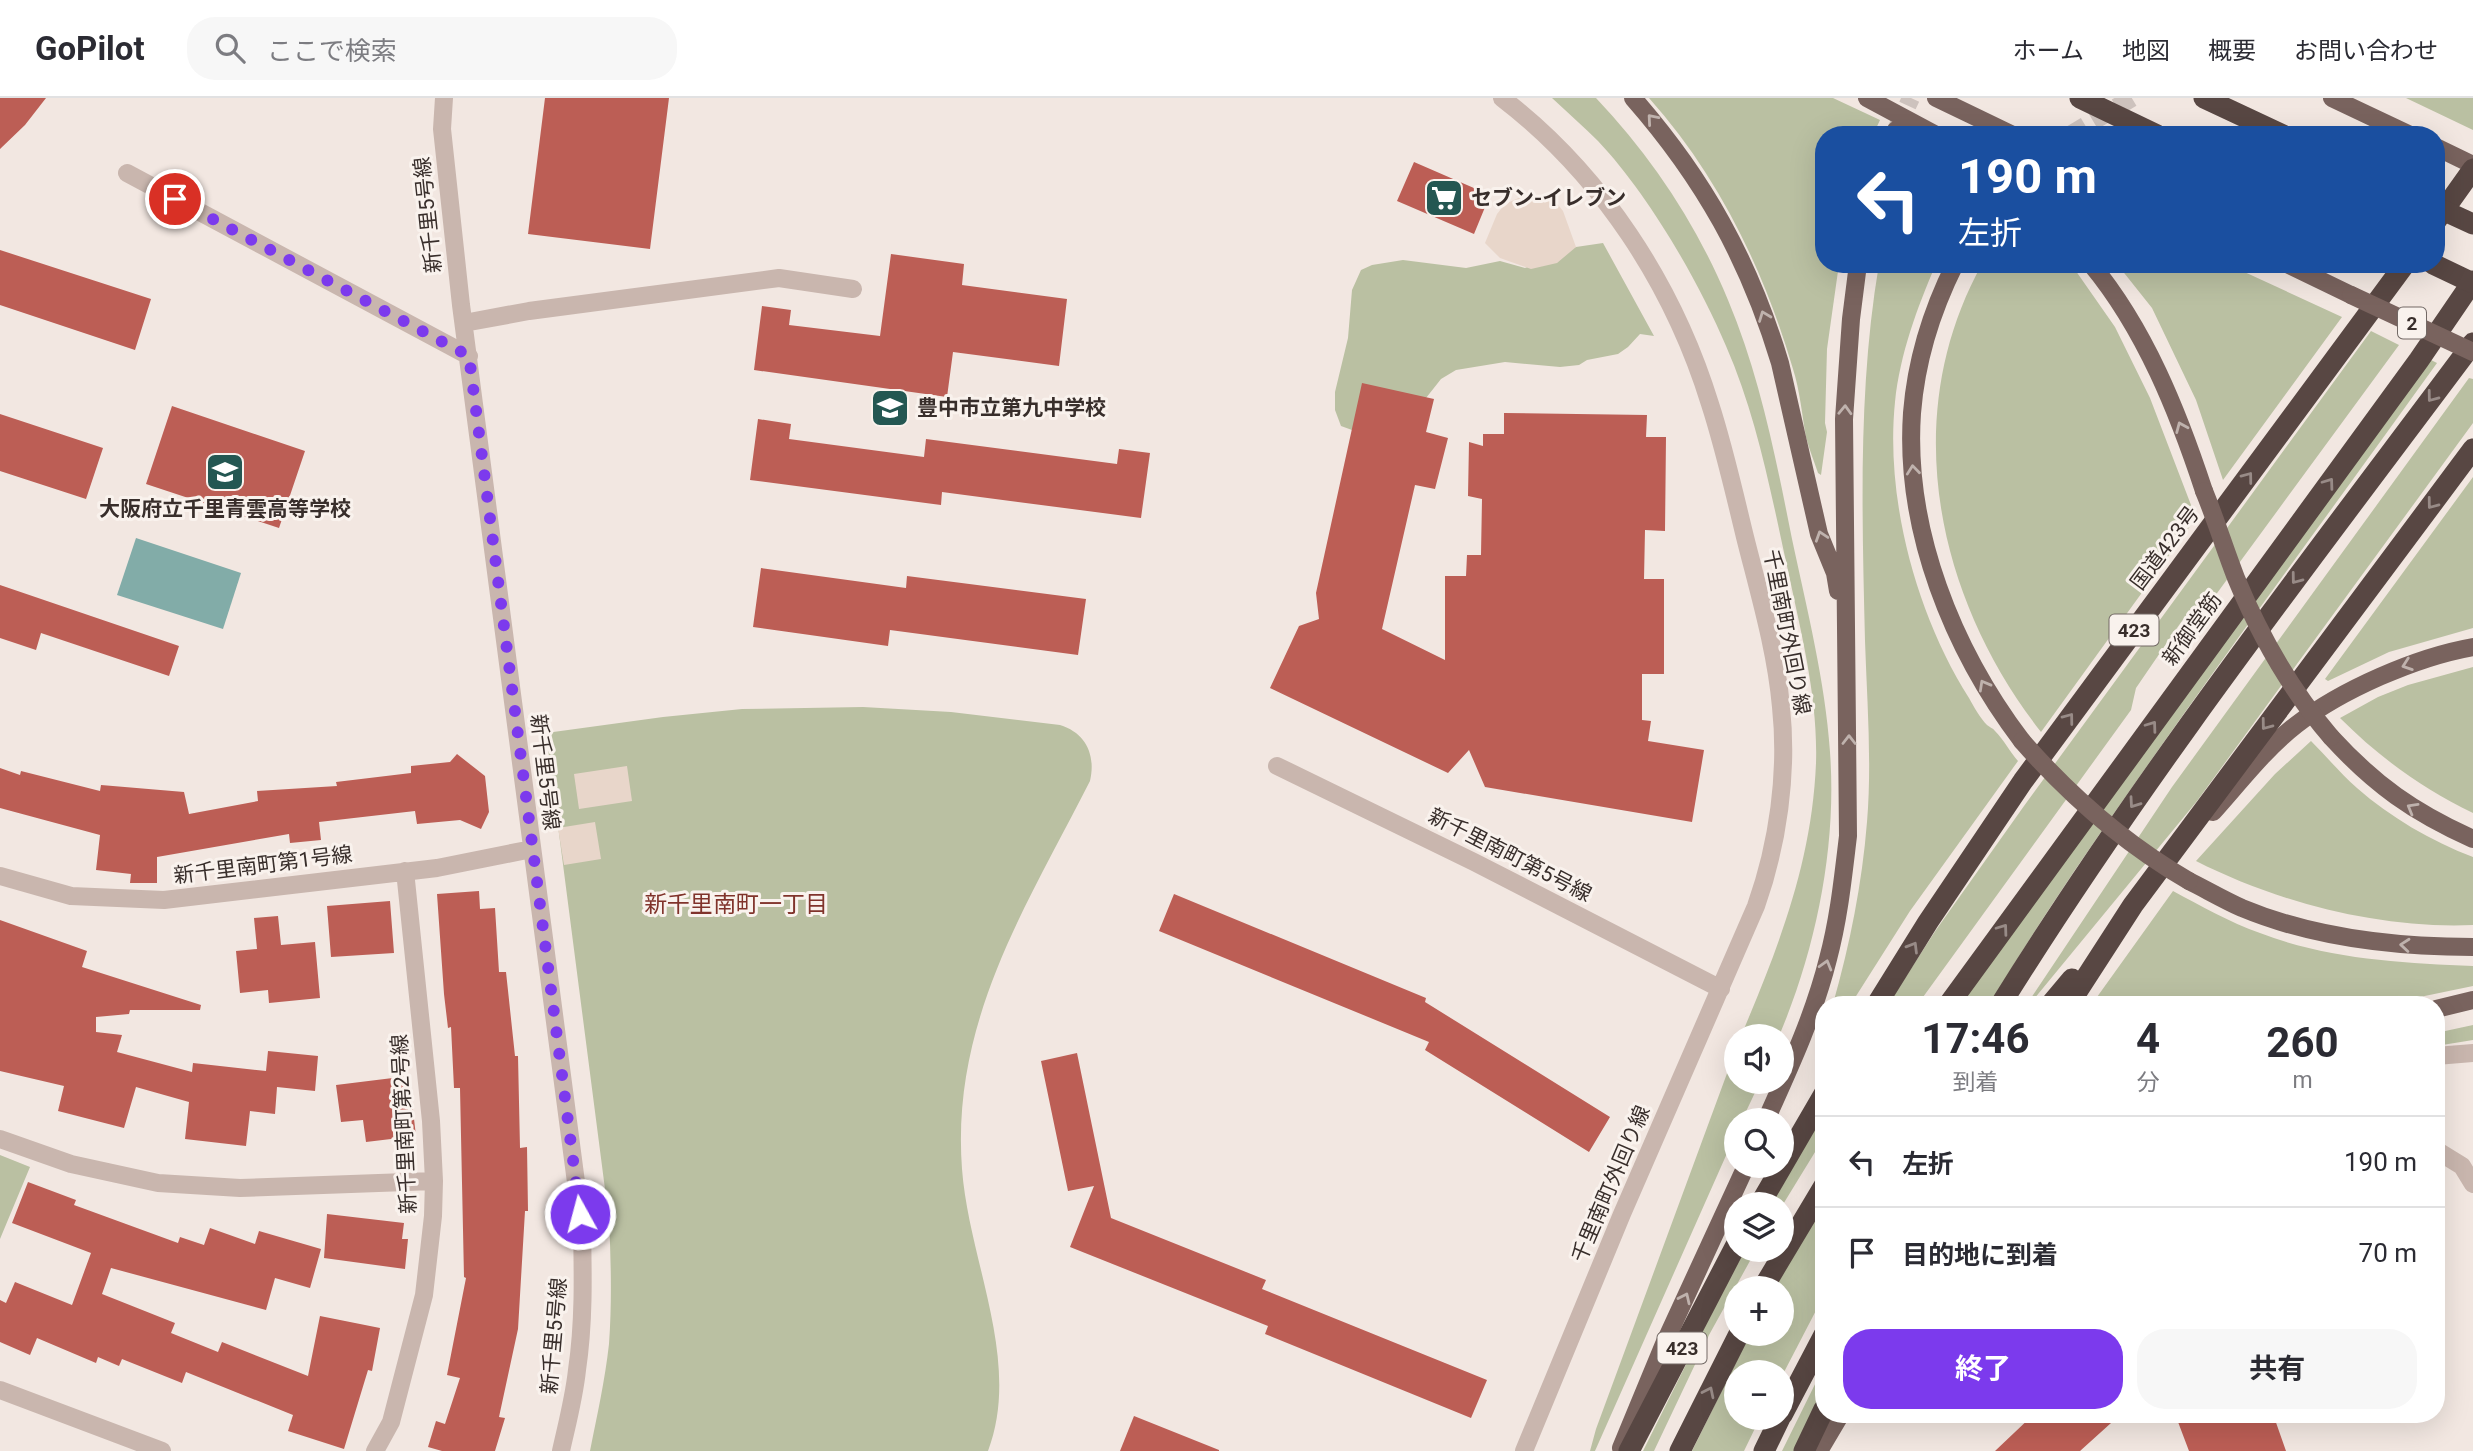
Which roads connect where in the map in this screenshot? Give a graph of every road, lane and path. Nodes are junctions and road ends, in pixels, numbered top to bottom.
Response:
1 (444, 98) edge
2 (1502, 98) edge
3 (1633, 98) edge
4 (1867, 98) edge
5 (1936, 98) edge
6 (2080, 98) edge
7 (2204, 98) edge
8 (2332, 98) edge
9 (1919, 126) edge
10 (1994, 126) edge
11 (2138, 126) edge
12 (2264, 126) edge
13 (2391, 126) edge
14 (2445, 152) edge
15 (2473, 167) edge
16 (127, 173) dead end
17 (2445, 208) edge
18 (2445, 211) edge
19 (2473, 224) edge
20 (2445, 269) edge
21 (1857, 273) edge
22 (1951, 273) edge
23 (2097, 273) edge
24 (2306, 273) edge
25 (2398, 273) edge
26 (2473, 282) edge
27 (853, 289) dead end
28 (464, 323) junction
29 (2473, 343) edge
30 (2473, 352) edge
31 (469, 356) junction
32 (2473, 449) edge
33 (2473, 647) edge
34 (1848, 649) junction
35 (1277, 766) dead end
36 (2473, 839) edge
37 (532, 849) junction
38 (405, 872) junction
39 (0, 876) edge
40 (2154, 878) junction
41 (2133, 905) junction
42 (2473, 947) edge
43 (1721, 989) junction
44 (1817, 996) edge
45 (1882, 996) edge
46 (1955, 996) edge
47 (2006, 996) edge
48 (2058, 996) edge
49 (2074, 996) edge
50 (2473, 1000) edge
51 (1815, 1003) edge
52 (2445, 1007) edge
53 (2473, 1053) edge
54 (2445, 1055) edge
55 (1771, 1108) edge
56 (1815, 1109) edge
57 (0, 1139) edge
58 (2445, 1156) edge
59 (1740, 1178) edge
60 (434, 1181) junction
61 (2473, 1184) edge
62 (1767, 1192) edge
63 (1815, 1201) edge
64 (1727, 1262) edge
65 (1770, 1276) edge
66 (1733, 1346) edge
67 (1815, 1352) edge
68 (0, 1390) edge
69 (1794, 1392) edge
70 (1817, 1423) edge
71 (1836, 1423) edge
72 (1775, 1430) edge
73 (162, 1451) edge
74 (375, 1451) edge
75 (561, 1451) edge
76 (1524, 1451) edge
77 (1620, 1451) edge
78 (1629, 1451) edge
79 (1680, 1451) edge
80 (1765, 1451) edge
81 (1804, 1451) edge
82 (1819, 1451) edge

1 - 28 street, 新千里5号線
2 - 43 street, 千里南町外回り線
34 -> 3 main road
4 - 9 main road
5 - 10 main road
6 - 11 highway
7 - 12 highway
8 - 13 main road
14 - 15 main road
15 - 17 highway
16 - 31 street
18 - 19 highway, bridge
20 - 26 highway, bridge
34 -> 21 main road
42 -> 22 main road, bridge
36 -> 23 main road, bridge
24 - 30 main road, 2, bridge
45 -> 25 highway, 国道423号 / 423
46 -> 26 highway, 新御堂筋
27 - 28 street
28 - 31 street, 新千里5号線
29 -> 47 highway
31 - 37 street, 新千里5号線
32 -> 40 highway
33 -> 40 main road
44 -> 34 main road
35 - 43 street, 新千里南町第5号線
37 - 38 street, 新千里南町第1号線
37 - 75 street, 新千里5号線
38 - 39 street, 新千里南町第1号線
38 - 60 street, 新千里南町第2号線
40 - 41 highway
41 - 48 highway
41 - 49 highway
43 - 76 street, 千里南町外回り線
50 - 52 main road
55 -> 51 main road
53 - 54 street
56 - 62 highway
57 - 60 street
58 - 61 street
77 -> 59 main road
60 - 74 street, 新千里南町第2号線
63 - 65 highway
64 - 78 highway, 423
79 -> 66 highway, 423
67 - 69 highway
68 - 73 street
70 - 81 highway
71 - 82 main road
72 - 80 highway

